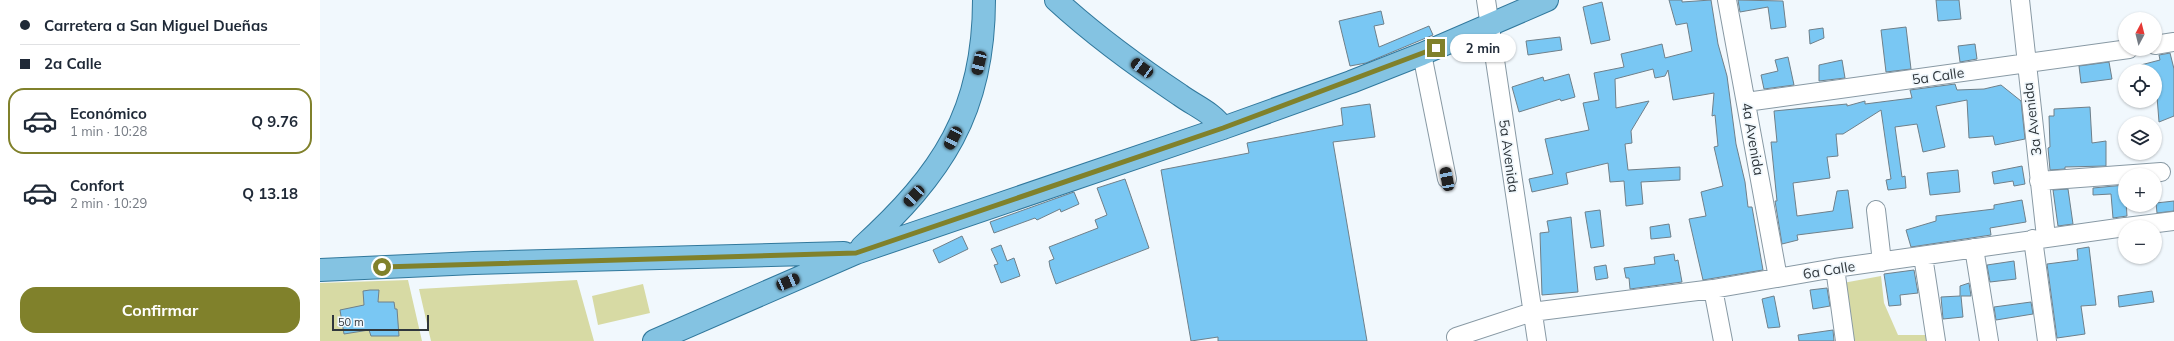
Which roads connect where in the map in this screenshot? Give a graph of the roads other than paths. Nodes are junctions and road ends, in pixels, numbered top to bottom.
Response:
1 (984, 0) edge
2 (1056, 0) edge
3 (1486, 0) edge
4 (1547, 0) edge
5 (1727, 0) edge
6 (2020, 0) edge
7 (1490, 25) junction
8 (2174, 42) edge
9 (2162, 44) edge
10 (2118, 51) edge
11 (1422, 54) junction
12 (2026, 64) junction
13 (1746, 102) junction
14 (1223, 128) junction
15 (2118, 175) edge
16 (1447, 179) dead end
17 (2039, 181) junction
18 (1876, 210) dead end
19 (2174, 221) edge
20 (2162, 222) edge
21 (2118, 228) edge
22 (2040, 238) junction
23 (1974, 248) junction
24 (856, 253) junction
25 (1923, 256) junction
26 (1882, 262) junction
27 (1835, 268) junction
28 (320, 270) edge
29 (1778, 278) junction
30 (1713, 289) junction
31 (1532, 312) junction
32 (1456, 337) dead end
33 (654, 341) edge
34 (1537, 341) edge
35 (1723, 341) edge
36 (1845, 341) edge
37 (1936, 341) edge
38 (1989, 341) edge
39 (2047, 341) edge

1 - 24 main road
2 - 14 main road
3 - 7 street, 5a Avenida
4 - 7 main road
5 - 13 street, 4a Avenida
6 - 12 street, 3a Avenida
7 - 11 main road
7 - 31 street, 5a Avenida
8 - 9 street
10 - 12 street, 5a Calle
11 - 14 main road
11 - 16 street
12 - 13 street, 5a Calle
12 - 17 street, 3a Avenida
13 - 29 street, 4a Avenida
14 - 24 main road
15 - 17 street
17 - 22 street, 3a Avenida
18 - 26 street
19 - 20 street, 6a Calle
21 - 22 street, 6a Calle
22 - 23 street, 6a Calle
22 - 39 street, 3a Avenida
23 - 25 street, 6a Calle
23 - 38 street
24 - 28 main road
24 - 33 main road
25 - 26 street, 6a Calle
25 - 37 street
26 - 27 street, 6a Calle
27 - 29 street, 6a Calle
27 - 36 street
29 - 30 street, 6a Calle
30 - 31 street, 6a Calle
30 - 35 street
31 - 32 street, 6a Calle
31 - 34 street, 5a Avenida

